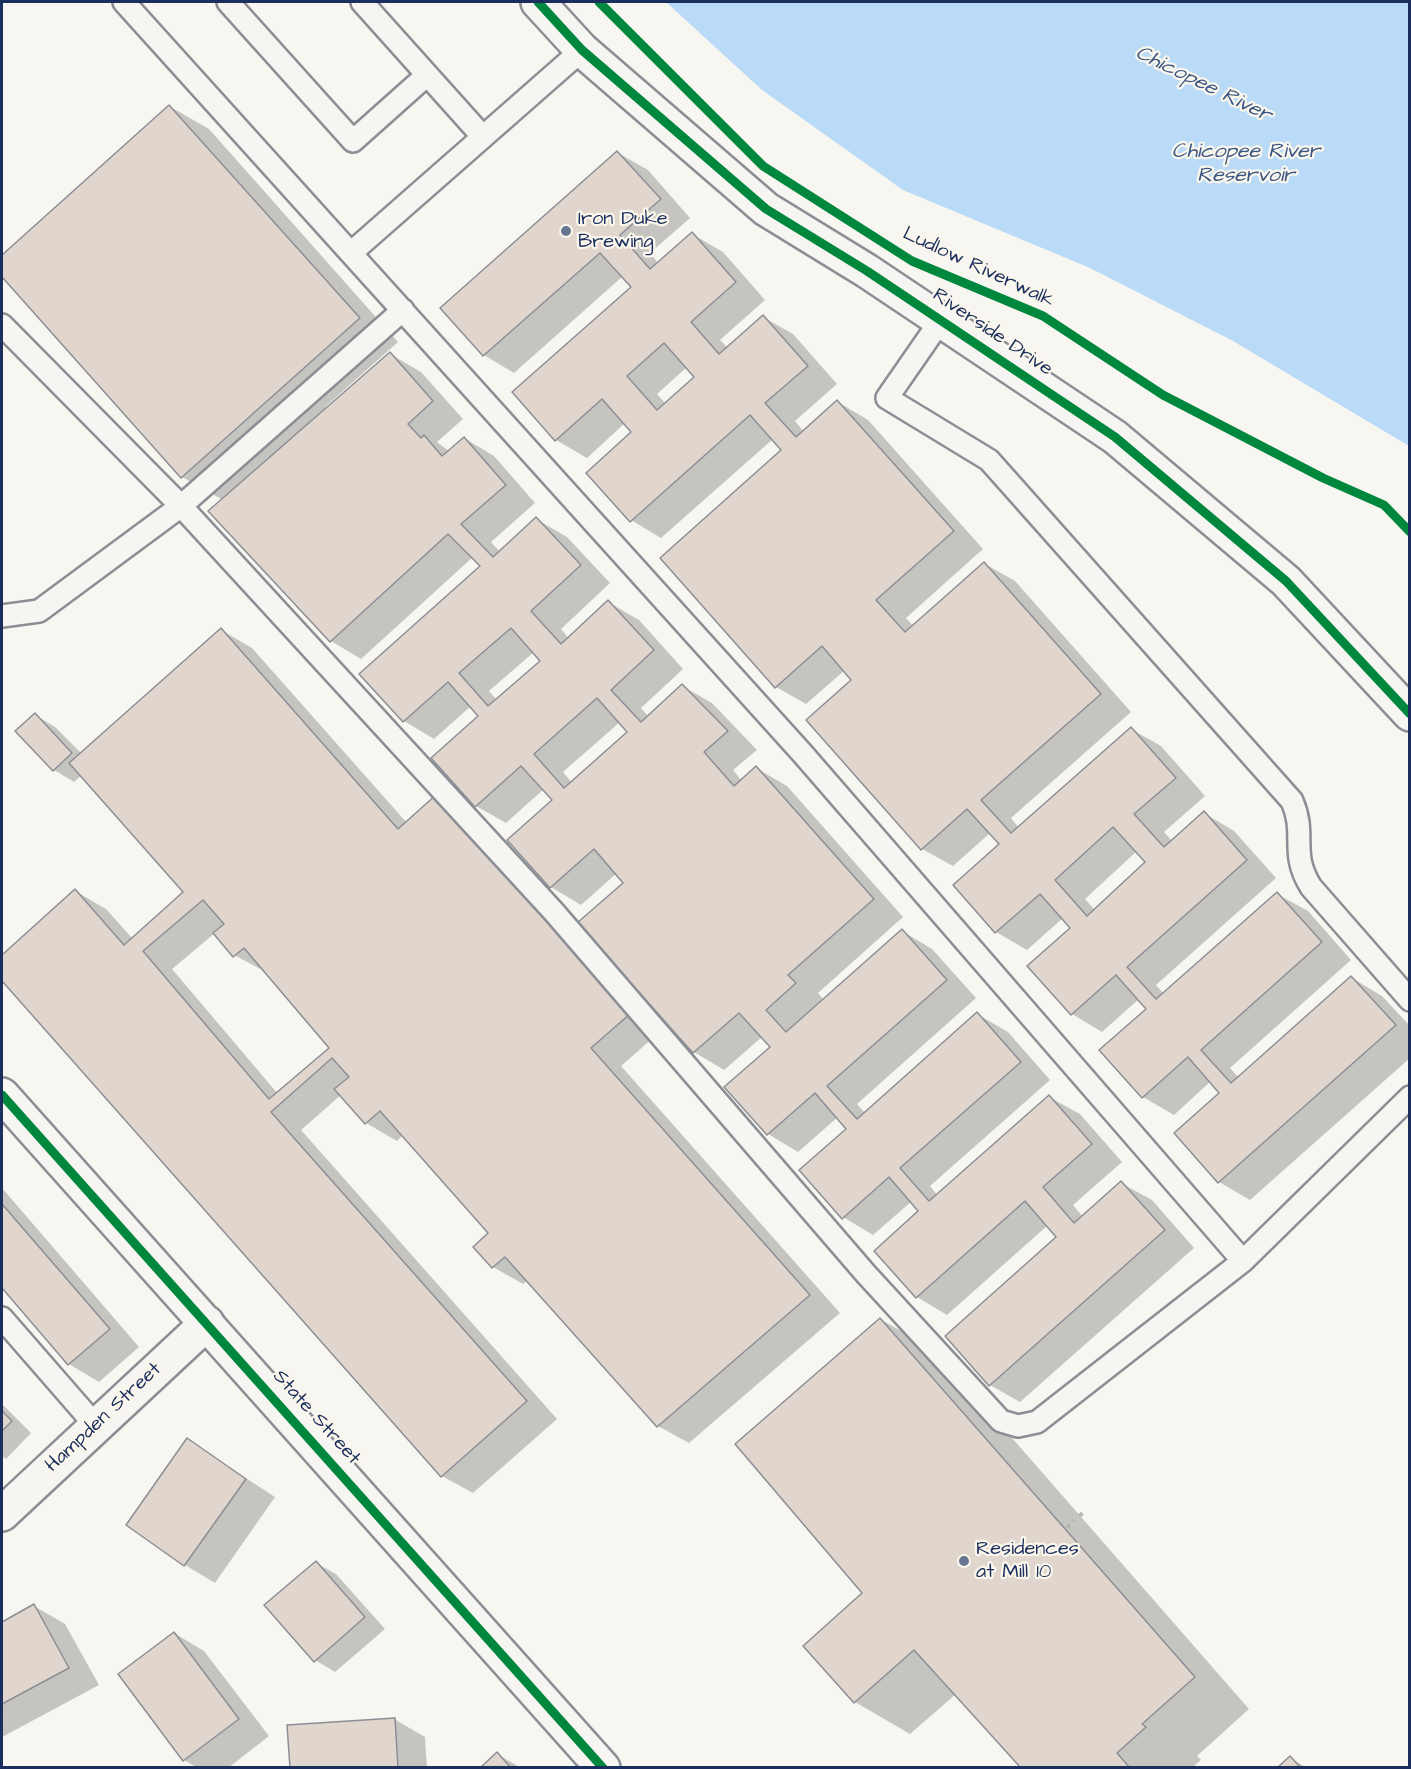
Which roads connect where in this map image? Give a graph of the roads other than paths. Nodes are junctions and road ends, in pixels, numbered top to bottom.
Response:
1 (124, 2) edge
2 (228, 2) edge
3 (362, 2) edge
4 (538, 2) edge
5 (582, 50) junction
6 (427, 75) junction
7 (483, 137) junction
8 (352, 252) junction
9 (404, 310) junction
10 (941, 320) junction
11 (2, 325) edge
12 (182, 506) junction
13 (2, 616) edge
14 (1410, 714) edge
15 (1410, 1000) edge
16 (2, 1095) edge
17 (1410, 1097) edge
18 (1243, 1261) junction
19 (2, 1318) edge
20 (207, 1323) junction
21 (96, 1426) junction
22 (2, 1514) edge
23 (603, 1767) edge

1 - 8 lane
2 - 6 lane
3 - 6 lane
4 - 5 street, Riverside Drive
5 - 7 lane
5 - 10 street, Riverside Drive
6 - 7 lane
7 - 8 lane
8 - 9 lane
9 - 12 lane
9 - 18 lane
10 - 14 street, Riverside Drive
10 - 15 lane
11 - 12 lane
12 - 13 lane
12 - 18 lane
16 - 20 street, State Street
17 - 18 lane
19 - 21 lane
20 - 21 street, Hampden Street
20 - 23 street, State Street
21 - 22 street, Hampden Street

